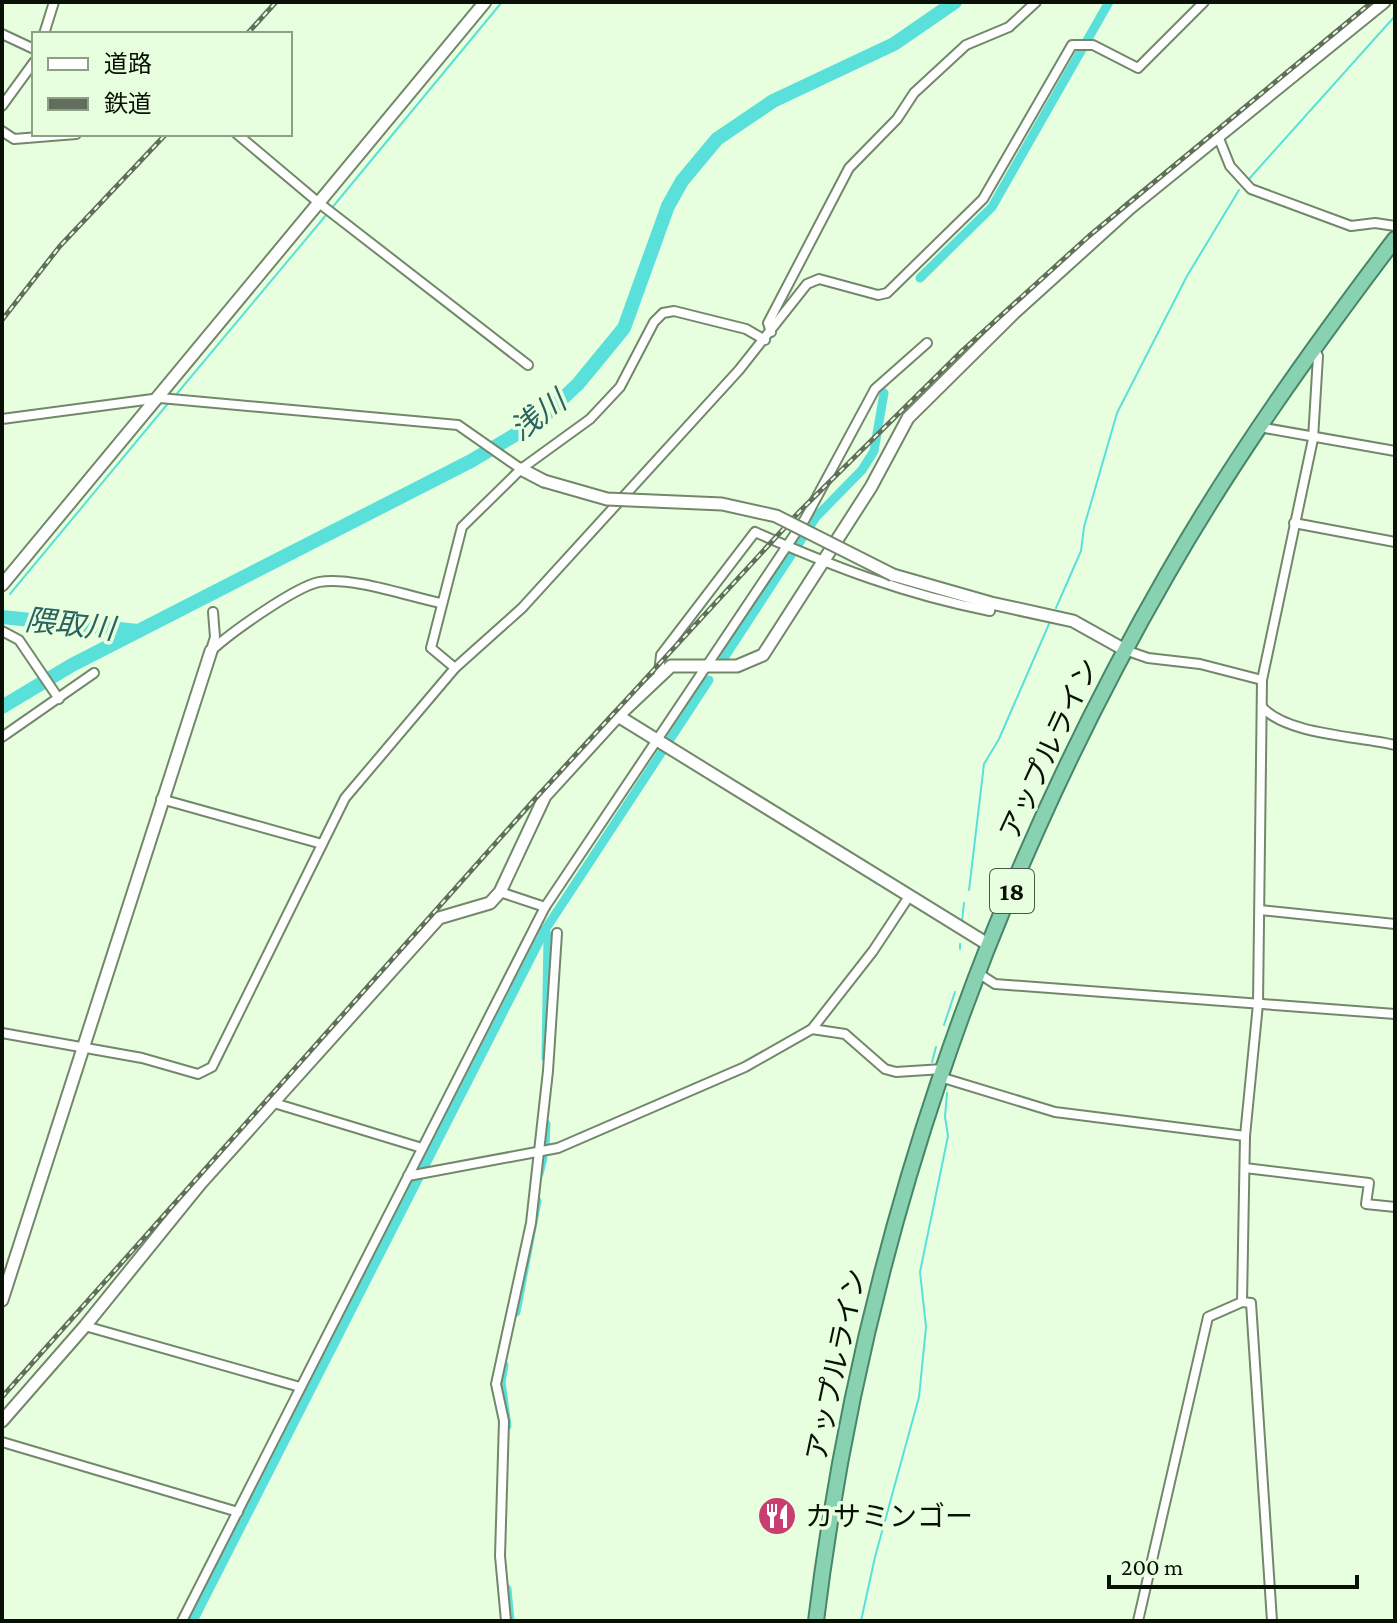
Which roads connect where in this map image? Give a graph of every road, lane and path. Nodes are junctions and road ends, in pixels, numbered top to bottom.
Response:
1 (54, 2) edge
2 (485, 2) edge
3 (1036, 2) edge
4 (1204, 2) edge
5 (1384, 2) edge
6 (45, 32) edge
7 (2, 34) edge
8 (32, 48) edge
9 (32, 65) edge
10 (2, 106) edge
11 (2, 131) edge
12 (51, 136) edge
13 (239, 136) edge
14 (1218, 136) junction
15 (319, 203) junction
16 (1395, 226) edge
17 (1395, 239) edge
18 (768, 336) junction
19 (927, 343) dead end
20 (1313, 347) junction
21 (528, 365) dead end
22 (160, 398) junction
23 (2, 419) edge
24 (1259, 427) junction
25 (1313, 439) junction
26 (1395, 451) edge
27 (521, 469) junction
28 (1294, 523) junction
29 (1395, 542) edge
30 (792, 549) junction
31 (827, 560) junction
32 (2, 585) edge
33 (440, 603) junction
34 (991, 603) junction
35 (213, 612) dead end
36 (2, 631) edge
37 (1125, 650) junction
38 (211, 651) junction
39 (709, 665) junction
40 (455, 668) junction
41 (94, 673) dead end
42 (659, 674) junction
43 (1262, 680) junction
44 (58, 697) junction
45 (1262, 707) junction
46 (618, 716) junction
47 (2, 737) edge
48 (1395, 745) edge
49 (662, 746) junction
50 (161, 799) junction
51 (322, 844) junction
52 (500, 892) junction
53 (908, 898) junction
54 (545, 907) junction
55 (1260, 910) junction
56 (1395, 924) edge
57 (557, 933) dead end
58 (989, 945) junction
59 (978, 973) junction
60 (1258, 1004) junction
61 (1395, 1014) edge
62 (812, 1029) junction
63 (2, 1033) edge
64 (85, 1050) junction
65 (941, 1073) junction
66 (274, 1103) junction
67 (1245, 1136) junction
68 (422, 1148) junction
69 (537, 1154) junction
70 (1245, 1168) junction
71 (411, 1176) junction
72 (1395, 1207) edge
73 (2, 1300) edge
74 (1242, 1302) junction
75 (85, 1326) junction
76 (300, 1387) junction
77 (2, 1421) edge
78 (2, 1442) edge
79 (238, 1512) junction
80 (182, 1621) edge
81 (506, 1621) edge
82 (816, 1621) edge
83 (1138, 1621) edge
84 (1272, 1621) edge

1 - 6 street
2 - 15 street
3 - 18 street
4 - 18 street
5 - 14 street
7 - 8 street
9 - 10 street
11 - 12 street
13 - 15 street
14 - 16 street
14 - 31 street
15 - 21 street
15 - 22 street
17 - 20 highway, アップルライン / 18
18 - 27 street
18 - 40 street
19 - 30 street
20 - 24 highway, アップルライン / 18
20 - 25 street
22 - 23 street
22 - 27 street
22 - 32 street
24 - 25 street
24 - 37 highway, アップルライン / 18
25 - 26 street
25 - 28 street
27 - 33 street
27 - 34 street, bridge
28 - 29 street
28 - 43 street
30 - 31 street
30 - 39 street
30 - 42 street
31 - 34 street
31 - 39 street
33 - 38 street
33 - 40 street
34 - 37 street
35 - 38 street
36 - 44 street
37 - 43 street
37 - 58 highway, アップルライン / 18
38 - 50 street
39 - 42 street
39 - 49 street
40 - 51 street
41 - 44 street
42 - 46 street
43 - 45 street
44 - 47 street
45 - 48 street
45 - 55 street
46 - 49 street
46 - 52 street
49 - 53 street
49 - 54 street
50 - 51 street
50 - 64 street
51 - 64 street
52 - 54 street
52 - 66 street
53 - 58 street
53 - 62 street
54 - 68 street
55 - 56 street
55 - 60 street
57 - 69 street
58 - 59 highway, アップルライン / 18
59 - 60 street
59 - 65 highway, アップルライン / 18
60 - 61 street
60 - 67 street
62 - 65 street
62 - 69 street
63 - 64 street
64 - 73 street
65 - 67 street
65 - 82 highway, アップルライン / 18
66 - 68 street
66 - 75 street
67 - 70 street
68 - 71 street
69 - 71 street
69 - 81 street
70 - 72 street
70 - 74 street
71 - 76 street
74 - 83 street
74 - 84 street
75 - 76 street
75 - 77 street
76 - 79 street
78 - 79 street
79 - 80 street

